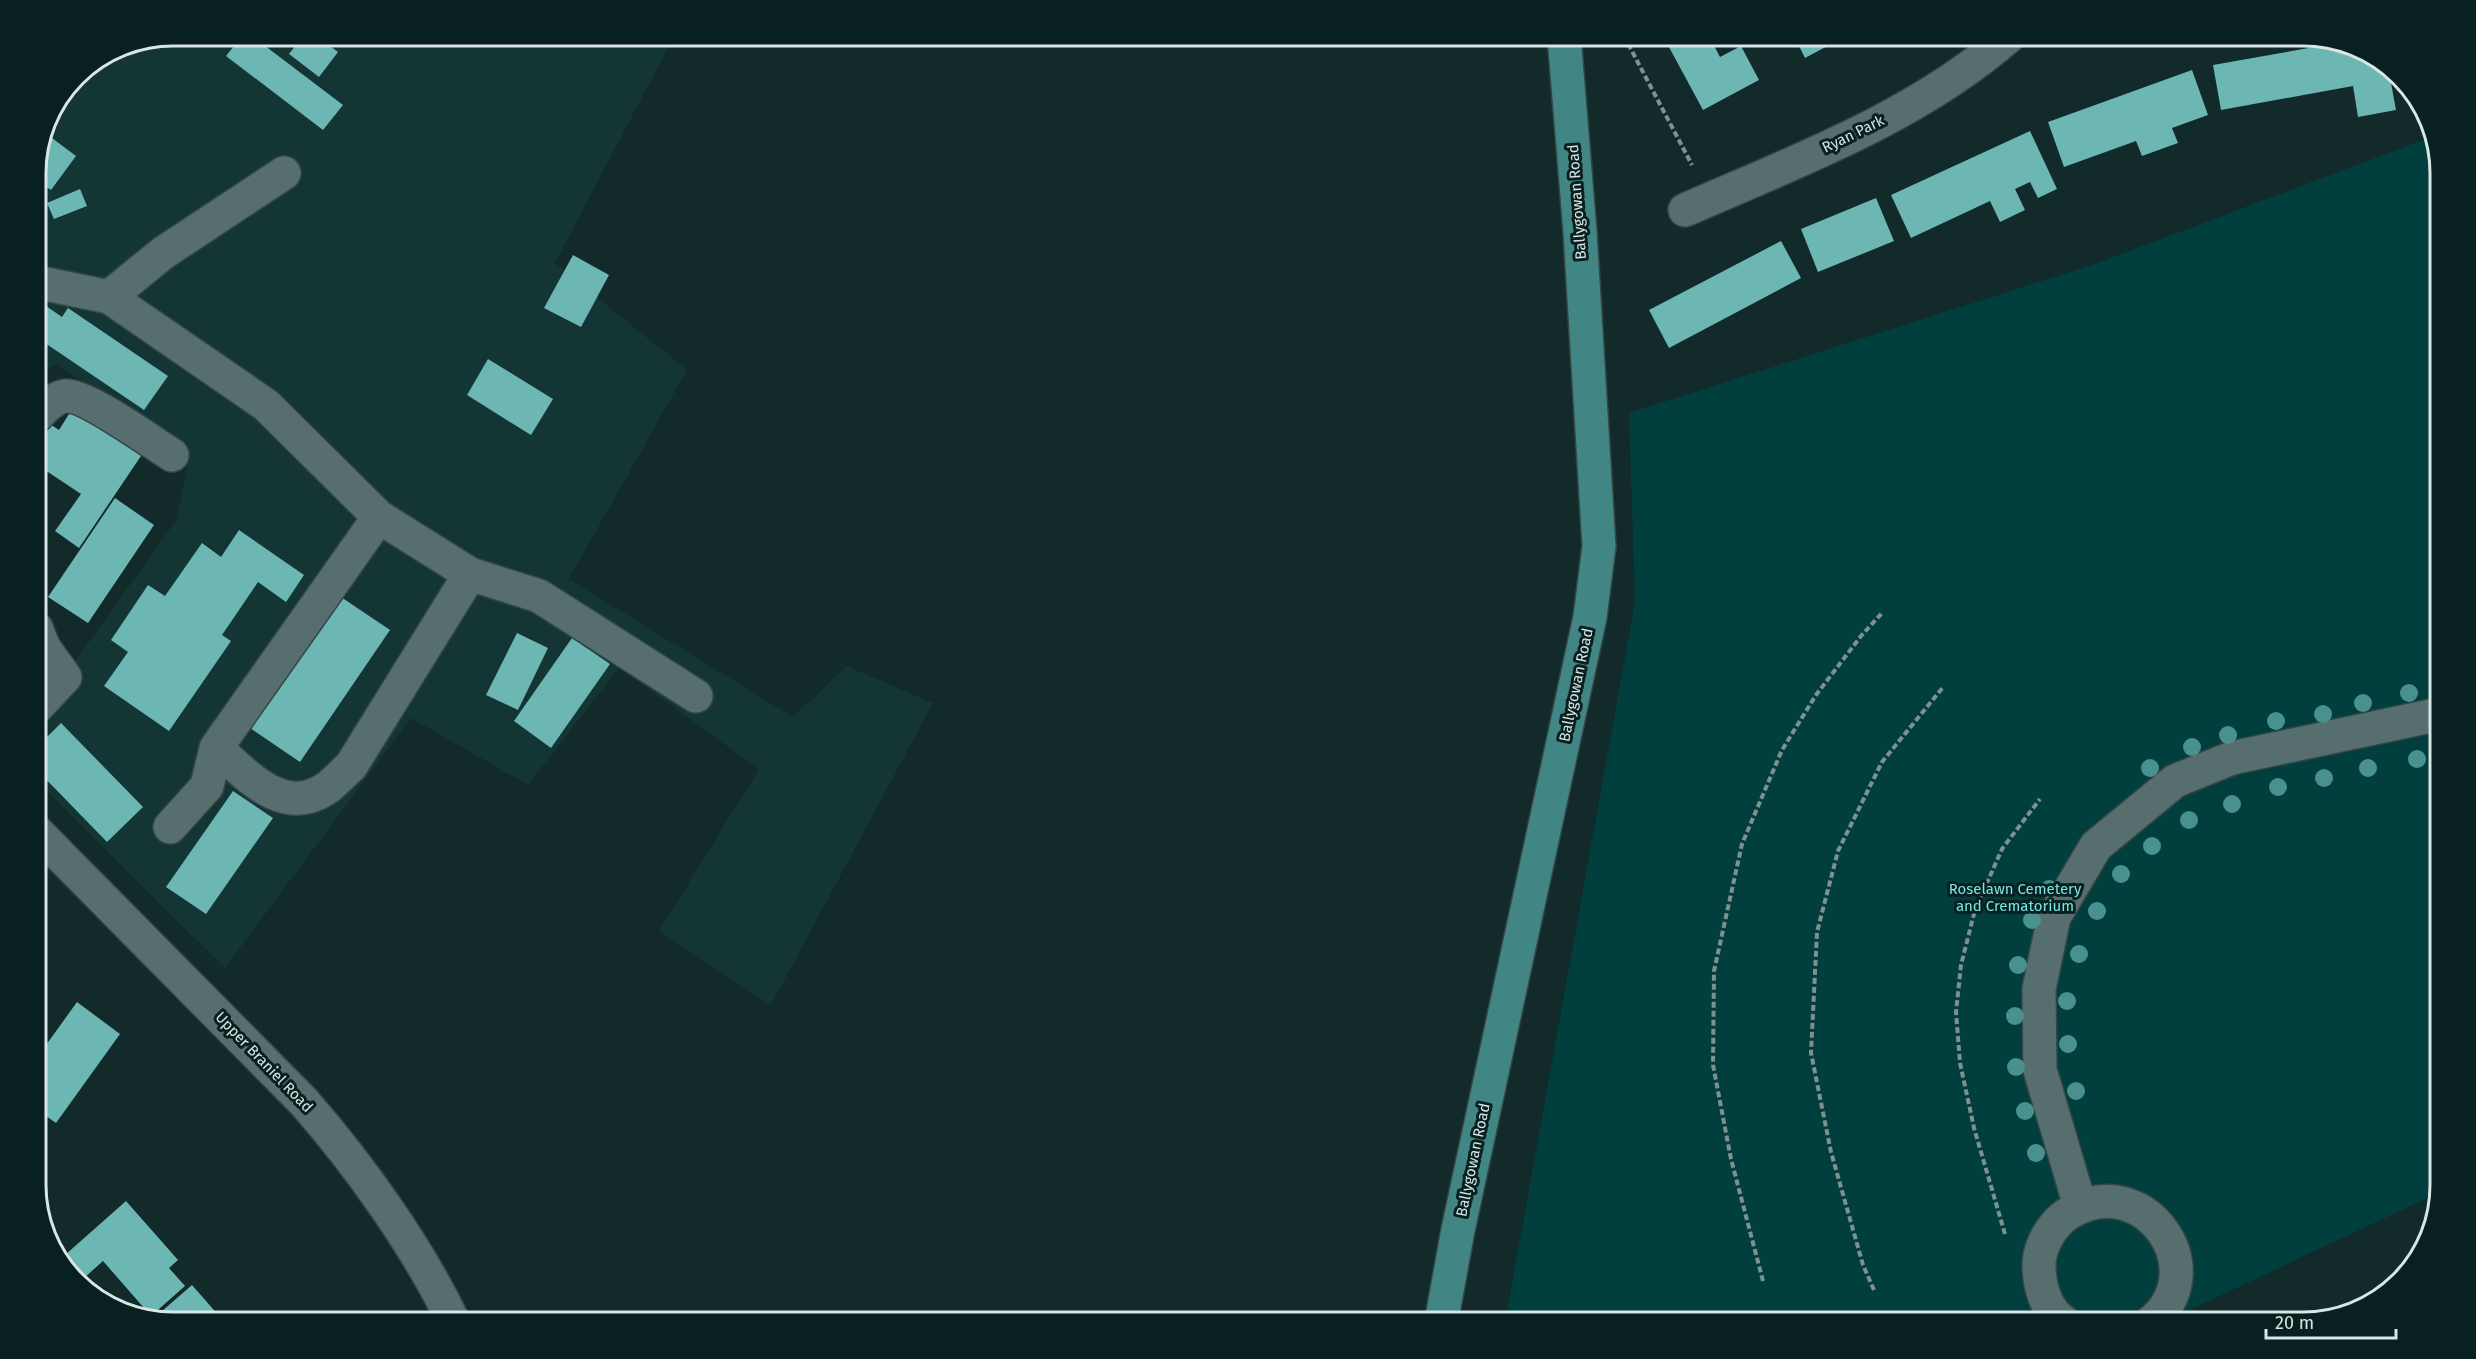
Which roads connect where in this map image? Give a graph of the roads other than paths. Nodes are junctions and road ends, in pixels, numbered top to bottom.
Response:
1 (1565, 46) edge
2 (1998, 46) edge
3 (284, 173) dead end
4 (1697, 204) road end
5 (47, 284) edge
6 (109, 297) junction
7 (47, 407) edge
8 (172, 455) dead end
9 (379, 517) junction
10 (470, 574) junction
11 (47, 652) edge
12 (47, 696) edge
13 (696, 696) dead end
14 (2430, 716) edge
15 (216, 748) junction
16 (170, 827) dead end
17 (47, 842) edge
18 (2080, 1206) junction
19 (448, 1312) edge
20 (1443, 1312) edge
21 (2056, 1312) edge
22 (2161, 1312) edge

1 - 20 main road, Ballygowan Road
2 - 4 street, Ryan Park
3 - 6 street
5 - 6 street
6 - 9 street
7 - 8 street
9 - 10 street
9 - 15 street
10 - 13 street
10 - 15 street
11 - 12 street
14 - 18 street
15 - 16 street
17 - 19 street, Upper Braniel Road
18 - 21 street
18 - 22 street

